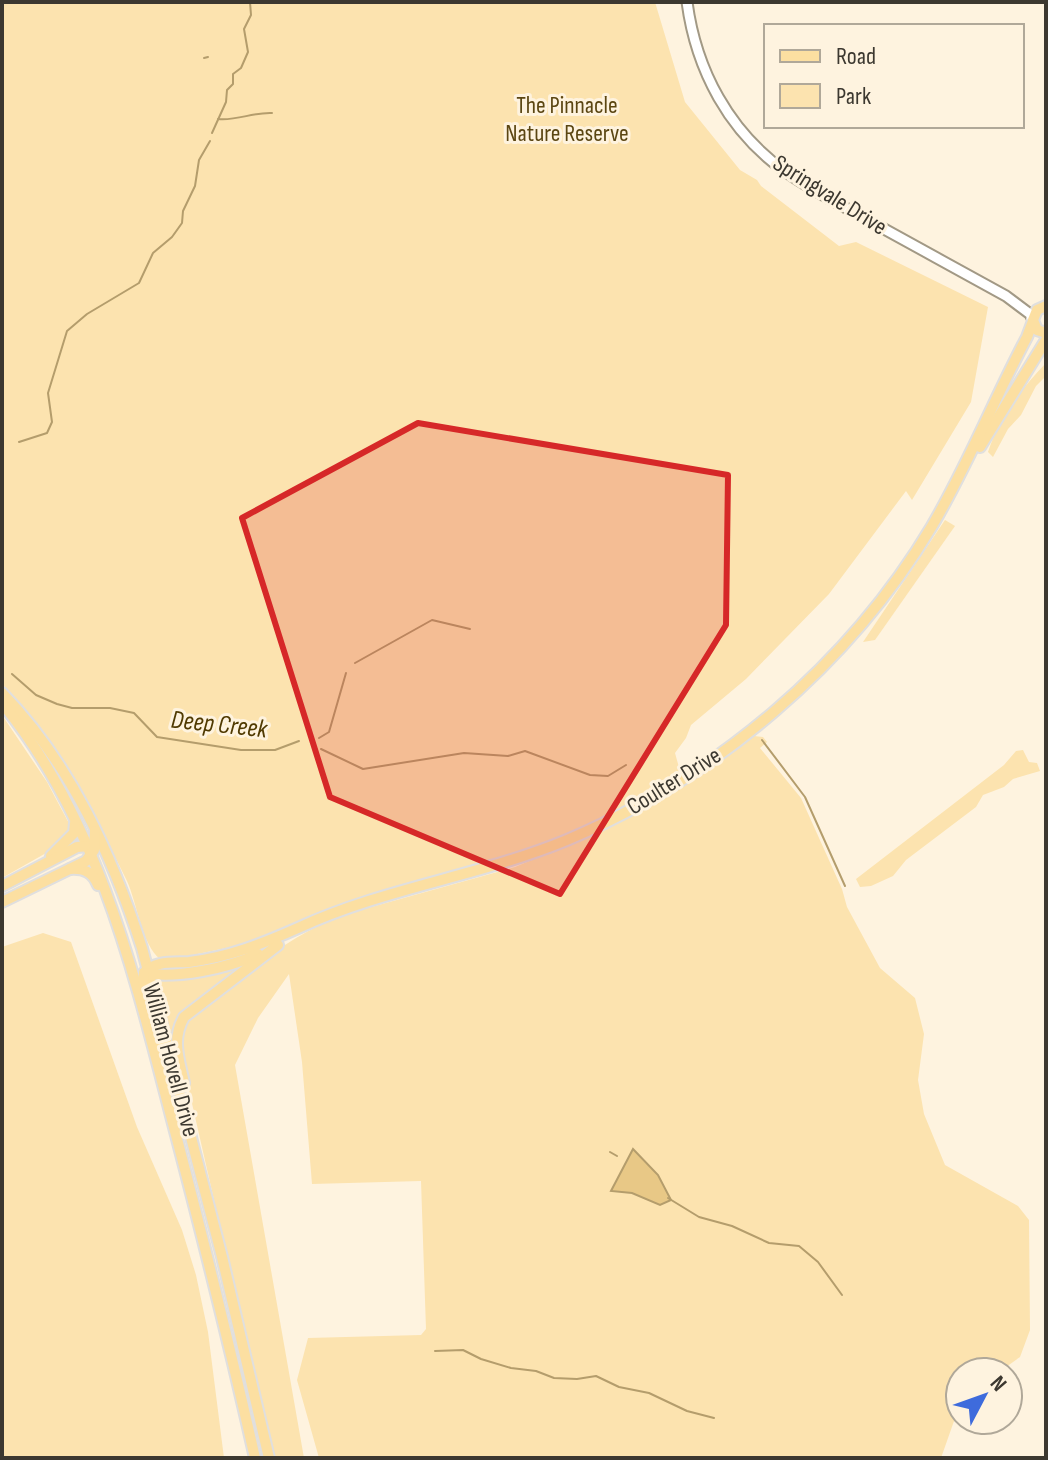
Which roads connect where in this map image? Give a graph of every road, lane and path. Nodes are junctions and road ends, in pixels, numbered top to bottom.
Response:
1 (687, 2) edge
2 (1006, 296) junction
3 (1043, 306) edge
4 (1033, 321) junction
5 (1046, 333) edge
6 (1046, 340) edge
7 (945, 503) junction
8 (2, 693) edge
9 (2, 703) edge
10 (74, 819) junction
11 (95, 829) junction
12 (90, 850) junction
13 (108, 857) junction
14 (44, 864) junction
15 (69, 869) junction
16 (2, 886) edge
17 (126, 897) junction
18 (2, 902) edge
19 (114, 915) junction
20 (310, 922) junction
21 (278, 945) junction
22 (130, 963) junction
23 (162, 963) junction
24 (147, 972) junction
25 (167, 1100) junction
26 (222, 1257) junction
27 (255, 1458) edge
28 (269, 1458) edge

1 - 2 main road, Springvale Drive
2 - 3 main road, Springvale Drive
2 - 4 main road, Springvale Drive
3 - 4 main road, Coulter Drive
4 - 5 main road
4 - 7 main road, Coulter Drive
6 - 7 main road, Coulter Drive
7 - 20 main road, Coulter Drive
8 - 11 main road, William Hovell Drive
9 - 10 main road, William Hovell Drive
10 - 12 main road, William Hovell Drive
10 - 14 main road
11 - 12 main road
11 - 13 main road, William Hovell Drive
12 - 13 main road
12 - 14 main road
12 - 15 main road
12 - 19 main road, William Hovell Drive
13 - 17 main road, William Hovell Drive
14 - 16 main road
15 - 18 main road
15 - 19 main road
17 - 23 main road
17 - 24 main road, William Hovell Drive
19 - 22 main road, William Hovell Drive
20 - 21 main road, Coulter Drive
20 - 23 main road, Coulter Drive
21 - 24 main road, Coulter Drive
21 - 26 main road
22 - 24 main road
22 - 25 main road, William Hovell Drive
23 - 24 main road, Coulter Drive
24 - 25 main road
24 - 26 main road, William Hovell Drive
25 - 27 main road, William Hovell Drive
26 - 28 main road, William Hovell Drive

